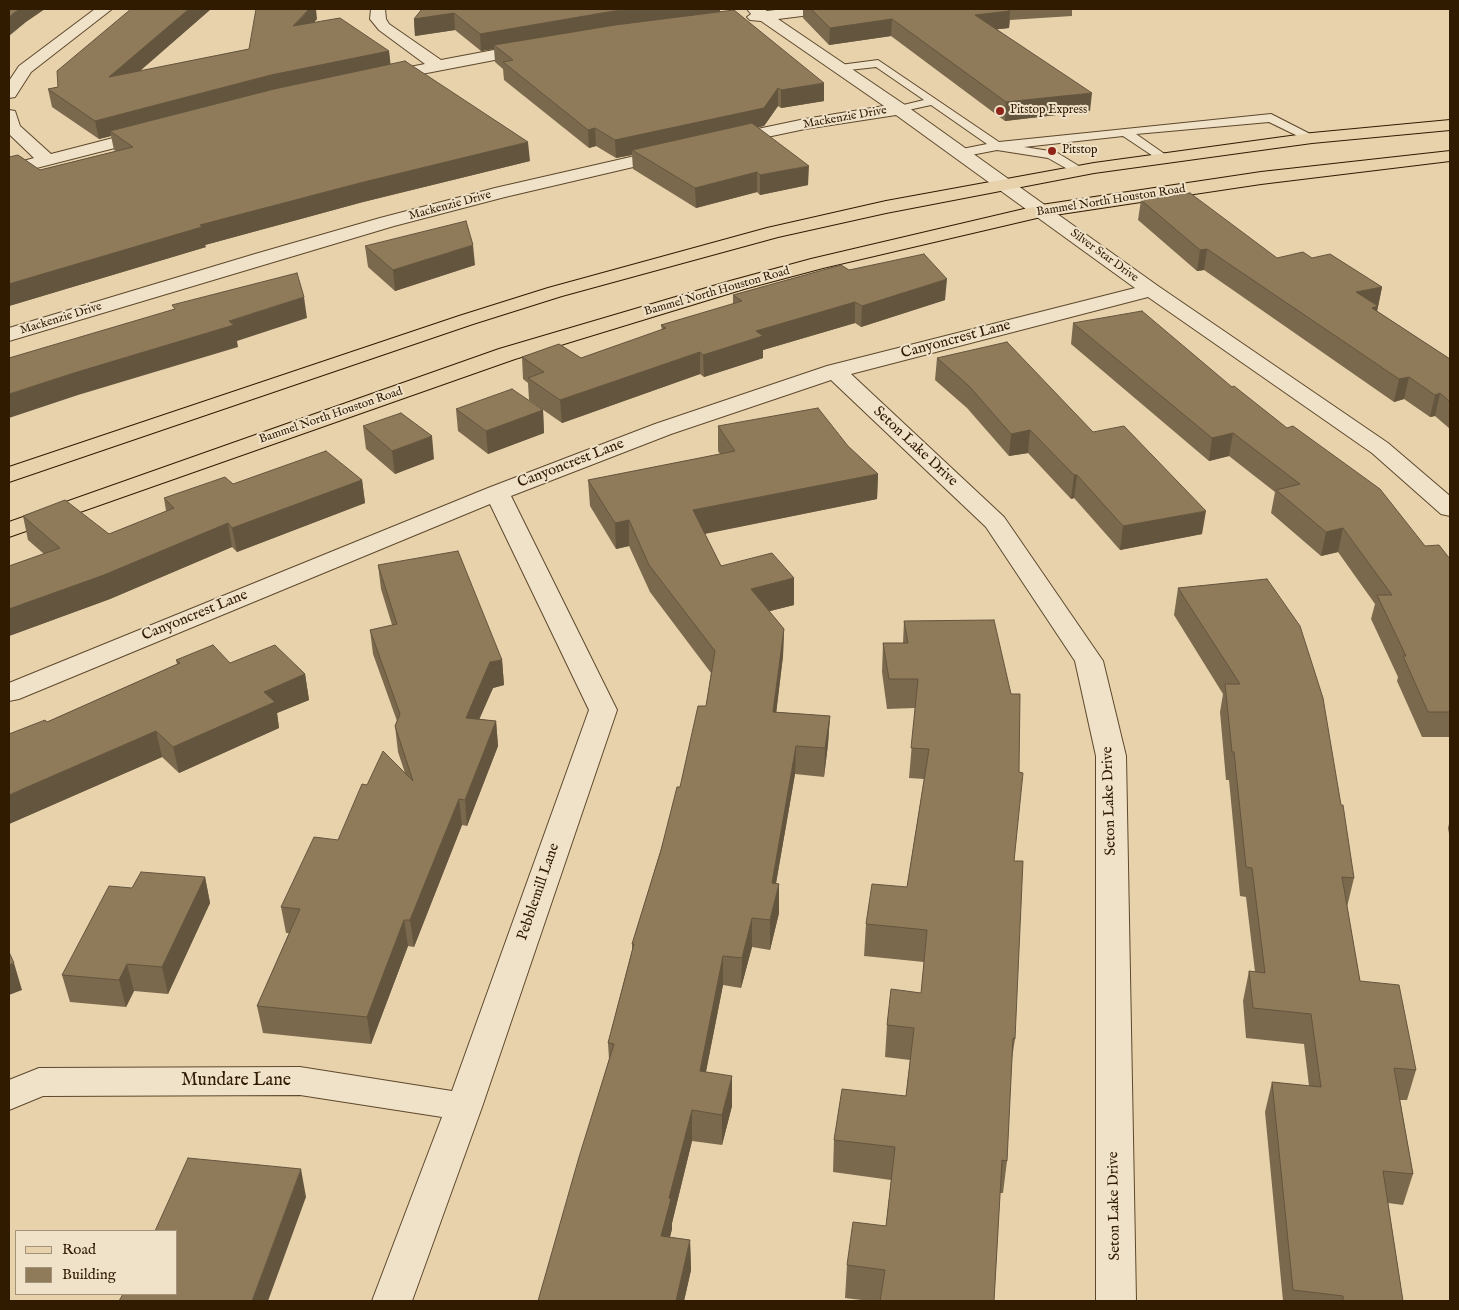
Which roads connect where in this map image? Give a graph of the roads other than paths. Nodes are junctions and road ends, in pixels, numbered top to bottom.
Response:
1 (104, 9) edge
2 (378, 9) edge
3 (818, 9) edge
4 (758, 12) edge
5 (736, 20) edge
6 (543, 46) edge
7 (437, 65) junction
8 (840, 68) junction
9 (360, 81) edge
10 (9, 93) edge
11 (933, 101) junction
12 (899, 109) junction
13 (9, 115) edge
14 (1450, 125) edge
15 (161, 130) edge
16 (1125, 132) junction
17 (1312, 138) junction
18 (713, 143) edge
19 (997, 146) junction
20 (685, 149) edge
21 (961, 153) junction
22 (1450, 156) edge
23 (1162, 158) junction
24 (48, 160) junction
25 (9, 170) edge
26 (1078, 171) junction
27 (1005, 184) junction
28 (1041, 211) junction
29 (1151, 290) junction
30 (9, 335) edge
31 (835, 371) junction
32 (9, 475) edge
33 (496, 493) junction
34 (1450, 509) edge
35 (9, 530) edge
36 (9, 693) edge
37 (9, 1096) edge
38 (464, 1107) junction
39 (392, 1301) edge
40 (1116, 1301) edge

1 - 10 street
2 - 7 street
3 - 4 street
4 - 5 street
4 - 8 street, Silver Star Drive
6 - 7 street
7 - 9 street
8 - 11 lane
8 - 12 street, Silver Star Drive
11 - 12 lane
11 - 19 lane
12 - 18 street, Mackenzie Drive
12 - 21 street, Silver Star Drive
13 - 24 street
14 - 17 main road
15 - 24 street
16 - 17 lane
16 - 19 lane
16 - 23 lane
17 - 23 main road
19 - 21 lane
19 - 26 lane
20 - 30 street, Mackenzie Drive
21 - 27 street, Silver Star Drive
22 - 28 main road, Bammel North Houston Road
23 - 26 main road
24 - 25 street
26 - 27 main road
27 - 28 street, Silver Star Drive
27 - 32 main road
28 - 29 street, Silver Star Drive
28 - 35 main road, Bammel North Houston Road
29 - 31 street, Canyoncrest Lane
29 - 34 street, Silver Star Drive
31 - 33 street, Canyoncrest Lane
31 - 40 street, Seton Lake Drive
33 - 36 street, Canyoncrest Lane
33 - 38 street, Pebblemill Lane
37 - 38 street, Mundare Lane
38 - 39 street, Pebblemill Lane

